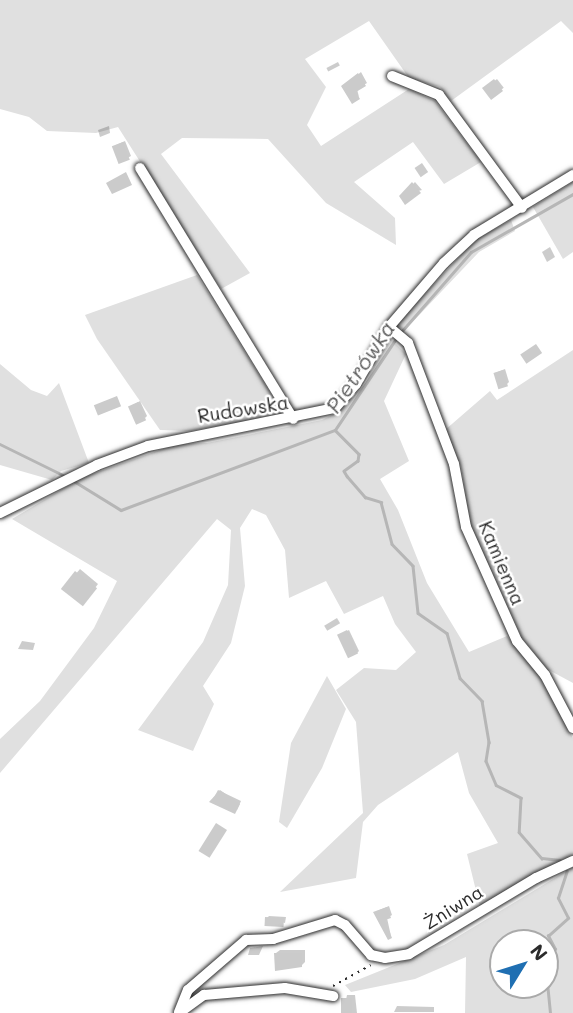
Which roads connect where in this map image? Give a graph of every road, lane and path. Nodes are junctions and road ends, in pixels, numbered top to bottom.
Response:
1 (392, 76) dead end
2 (140, 168) dead end
3 (573, 175) edge
4 (522, 208) junction
5 (389, 327) junction
6 (293, 419) junction
7 (0, 513) edge
8 (573, 728) edge
9 (573, 862) edge
10 (385, 958) junction
11 (328, 994) joint
12 (179, 1013) edge

1 - 4 street
2 - 6 street
3 - 4 street, Rudowska
4 - 5 street, Rudowska
5 - 6 street, Rudowska
5 - 8 street, Kamienna
6 - 7 street, Rudowska
9 - 10 street, Żniwna
10 - 11 path
10 - 12 street
11 - 12 street

